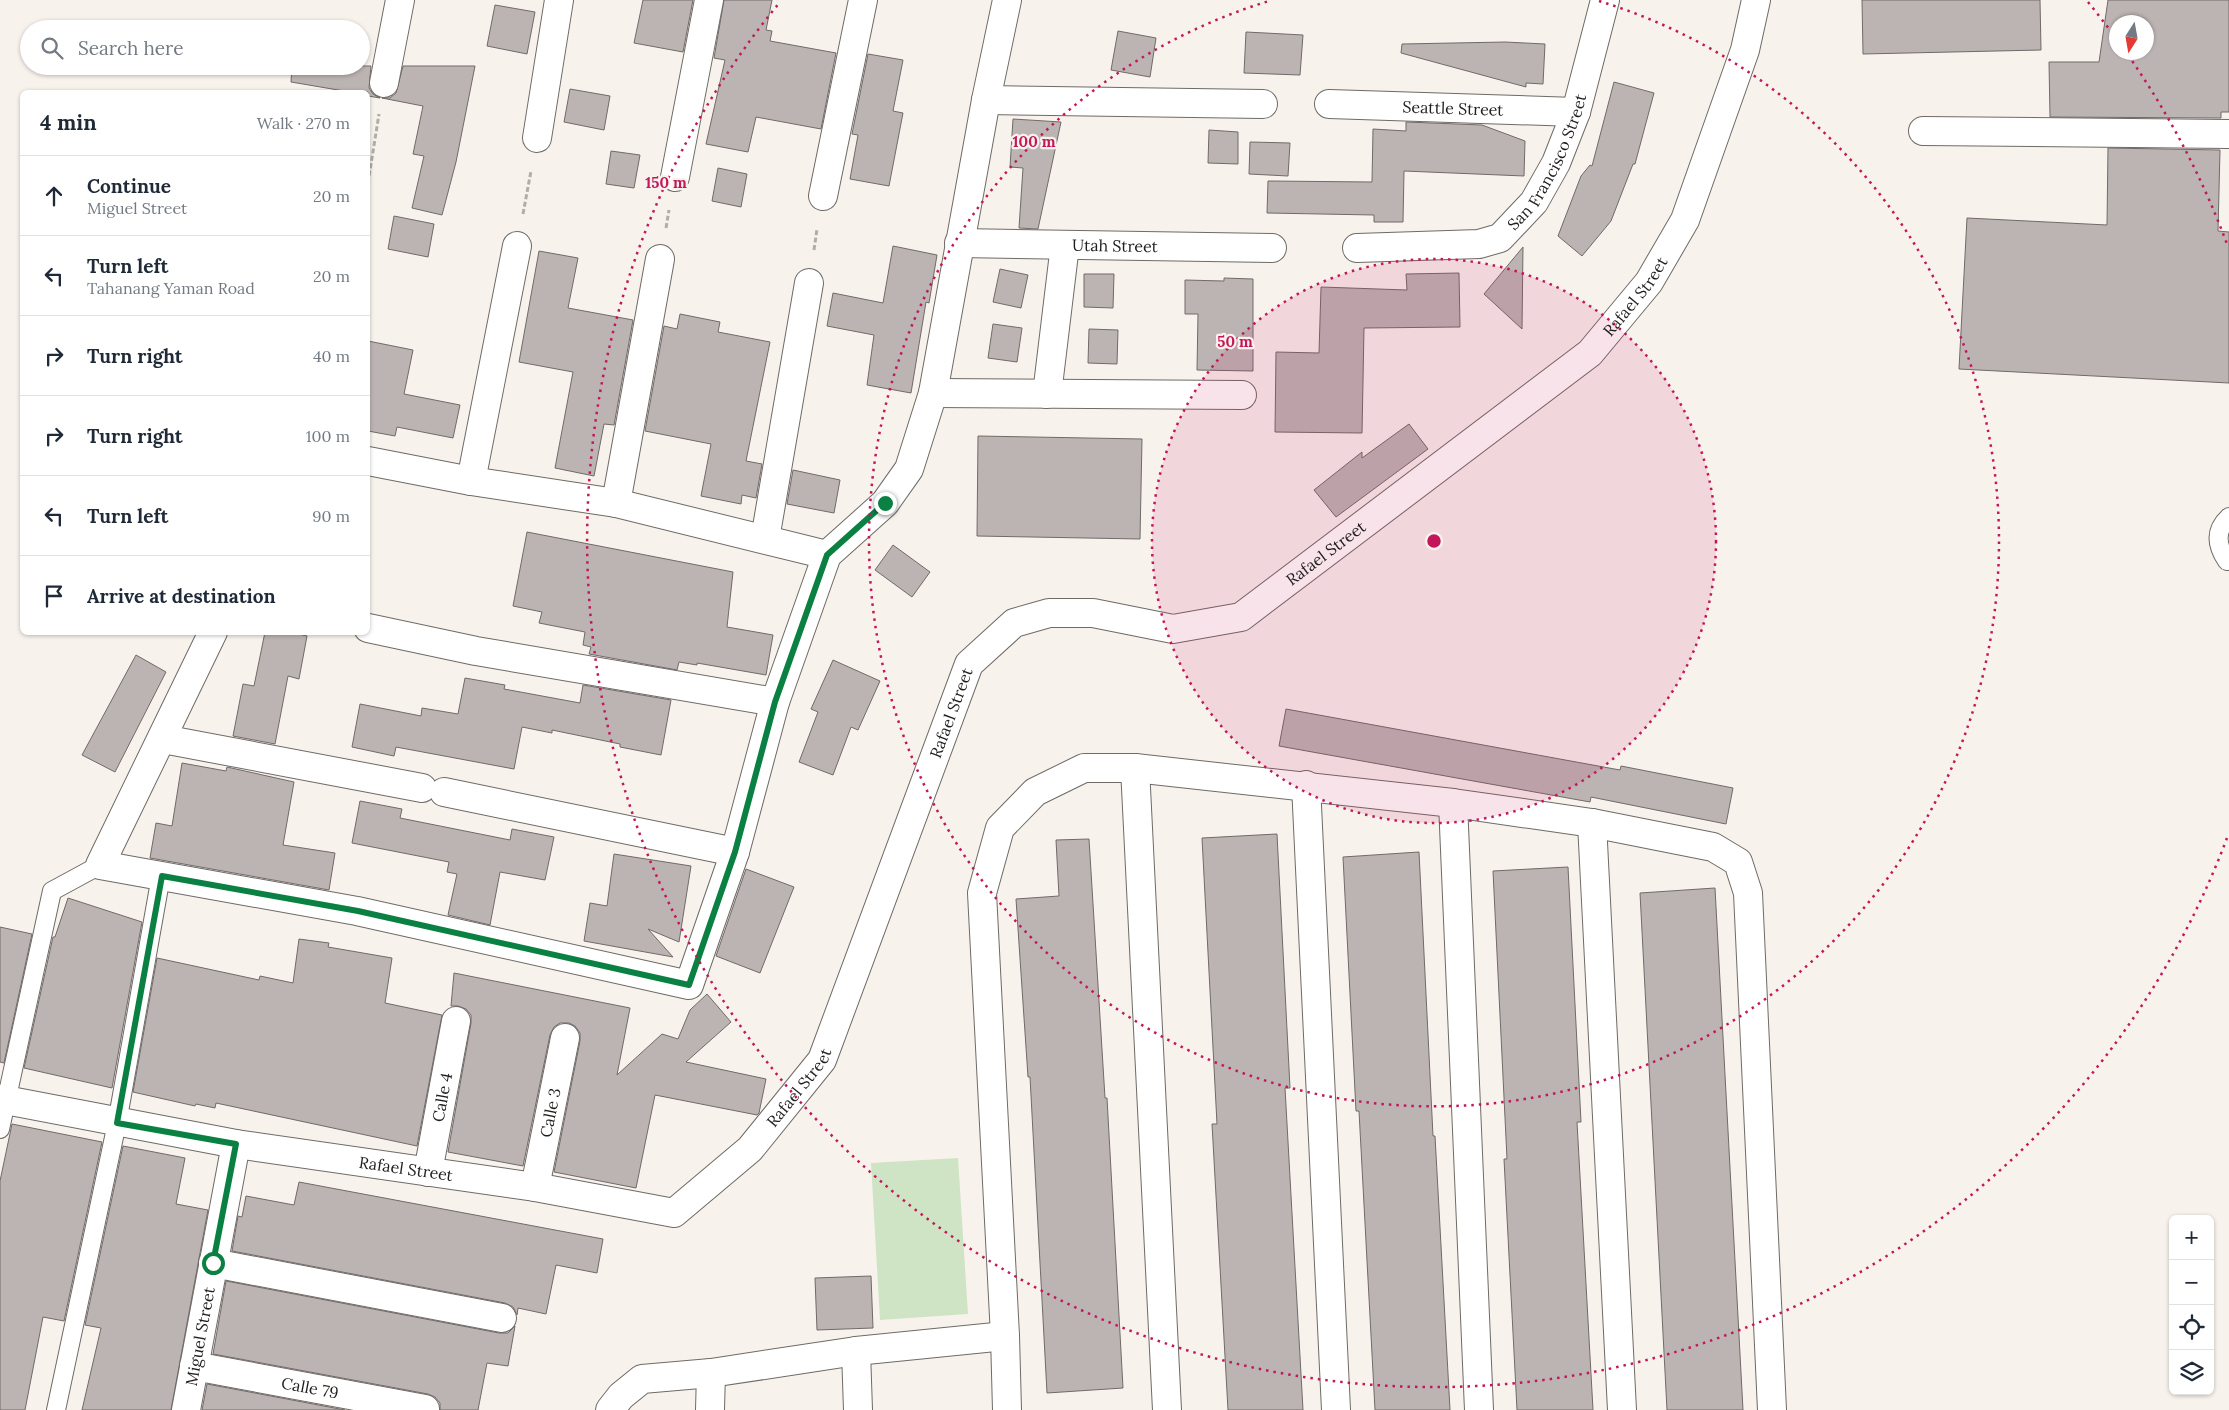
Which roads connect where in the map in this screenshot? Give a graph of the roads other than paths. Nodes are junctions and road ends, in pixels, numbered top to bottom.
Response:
1 (400, 0) edge
2 (559, 0) edge
3 (709, 0) edge
4 (862, 0) edge
5 (1007, 0) edge
6 (1606, 0) edge
7 (1756, 0) edge
8 (384, 83) road end
9 (986, 100) junction
10 (1263, 104) dead end
11 (1329, 104) dead end
12 (1576, 112) junction
13 (1923, 131) dead end
14 (2229, 134) edge
15 (537, 138) road end
16 (675, 177) road end
17 (823, 196) road end
18 (960, 243) junction
19 (1065, 244) junction
20 (517, 246) road end
21 (1272, 248) dead end
22 (1358, 248) dead end
23 (660, 259) road end
24 (808, 282) road end
25 (933, 393) junction
26 (1047, 394) junction
27 (1242, 395) dead end
28 (370, 461) edge
29 (471, 481) junction
30 (616, 503) junction
31 (2229, 518) edge
32 (765, 539) junction
33 (827, 555) junction
34 (2227, 562) dead end
35 (370, 628) edge
36 (212, 635) edge
37 (775, 702) junction
38 (163, 738) junction
39 (1135, 768) junction
40 (1306, 785) junction
41 (1453, 803) junction
42 (1592, 823) junction
43 (735, 852) junction
44 (100, 864) junction
45 (162, 876) junction
46 (456, 1021) dead end
47 (565, 1038) dead end
48 (3, 1100) edge
49 (117, 1123) junction
50 (0, 1129) edge
51 (236, 1144) junction
52 (428, 1172) junction
53 (535, 1187) junction
54 (213, 1263) junction
55 (502, 1318) dead end
56 (1005, 1336) junction
57 (856, 1350) junction
58 (194, 1366) junction
59 (711, 1372) junction
60 (425, 1409) dead end
61 (56, 1410) edge
62 (186, 1410) edge
63 (610, 1410) edge
64 (710, 1410) edge
65 (858, 1410) edge
66 (1007, 1410) edge
67 (1167, 1410) edge
68 (1336, 1410) edge
69 (1479, 1410) edge
70 (1622, 1410) edge
71 (1772, 1410) edge

1 - 8 street
2 - 15 street
3 - 16 street
4 - 17 street
5 - 9 street
6 - 12 street, San Francisco Street
7 - 53 street, Rafael Street
9 - 10 street
9 - 18 street
11 - 12 street, Seattle Street
12 - 22 street, San Francisco Street
13 - 14 street
18 - 19 street, Utah Street
18 - 25 street
19 - 21 street, Utah Street
19 - 26 street
20 - 29 street
23 - 30 street
24 - 32 street
25 - 26 street
25 - 33 street
26 - 27 street
28 - 29 street
29 - 30 street
30 - 32 street
31 - 34 lane
32 - 33 street
33 - 37 street
35 - 37 street
36 - 38 street
37 - 43 street
38 - 43 street
38 - 44 street
39 - 40 street
39 - 56 street
39 - 67 street
40 - 41 street
40 - 68 street
41 - 42 street
41 - 69 street
42 - 70 street
42 - 71 street
43 - 45 street
44 - 45 street
44 - 48 lane
45 - 49 lane
46 - 52 street, Calle 4
47 - 53 street, Calle 3
48 - 49 street, Rafael Street
48 - 50 lane
49 - 51 street, Rafael Street
49 - 61 lane
51 - 52 street, Rafael Street
51 - 54 street, Miguel Street
52 - 53 street, Rafael Street
54 - 55 street
54 - 58 street, Miguel Street
56 - 57 street
56 - 66 street
57 - 59 street
57 - 65 street
58 - 60 street, Calle 79
58 - 62 street, Miguel Street
59 - 63 street
59 - 64 street

